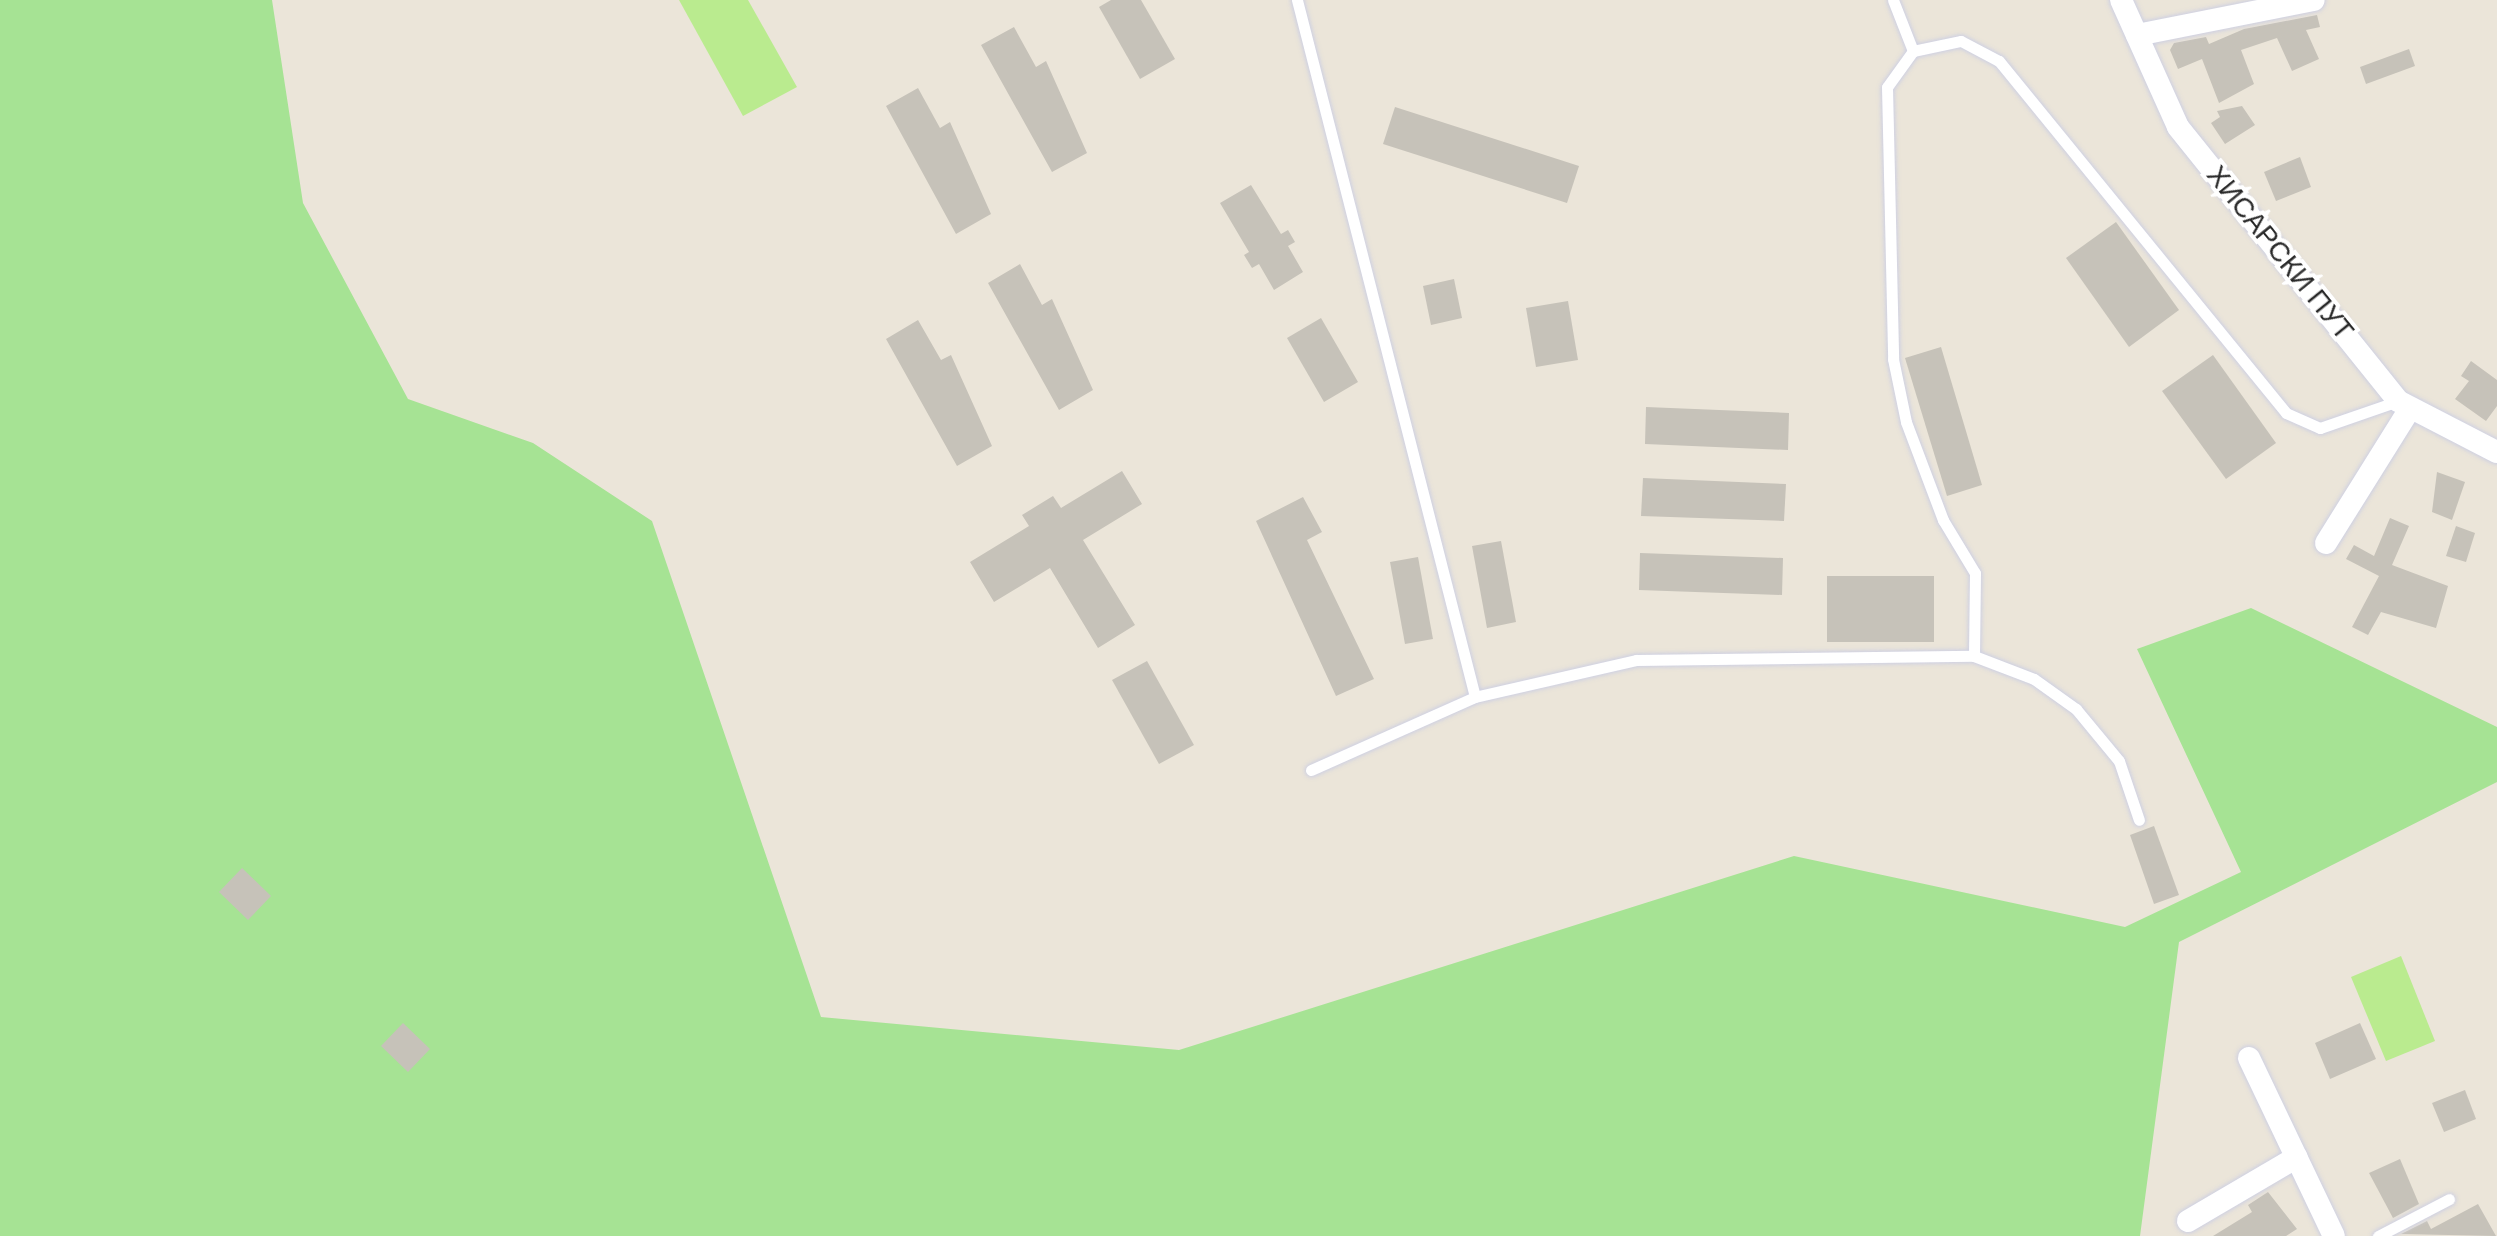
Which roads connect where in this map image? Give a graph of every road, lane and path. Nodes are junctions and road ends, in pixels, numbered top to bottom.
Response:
1 (1297, 0) edge
2 (1893, 0) edge
3 (2121, 0) edge
4 (2314, 0) edge
5 (2136, 34) junction
6 (1913, 51) junction
7 (2403, 406) junction
8 (2497, 452) edge
9 (2326, 543) dead end
10 (1974, 656) junction
11 (1475, 697) junction
12 (1311, 770) dead end
13 (2139, 820) dead end
14 (2249, 1058) dead end
15 (2297, 1158) junction
16 (2450, 1199) dead end
17 (2188, 1221) dead end
18 (2334, 1236) edge
19 (2378, 1236) edge

1 - 11 lane
2 - 6 lane
3 - 5 street, ХИСАРСКИ ПУТ
4 - 5 street
5 - 7 street, ХИСАРСКИ ПУТ
6 - 7 lane
6 - 10 lane
7 - 8 street, ХИСАРСКИ ПУТ
7 - 9 street
10 - 11 lane
10 - 13 lane
11 - 12 lane
14 - 15 street
15 - 17 street
15 - 18 street
16 - 19 lane

